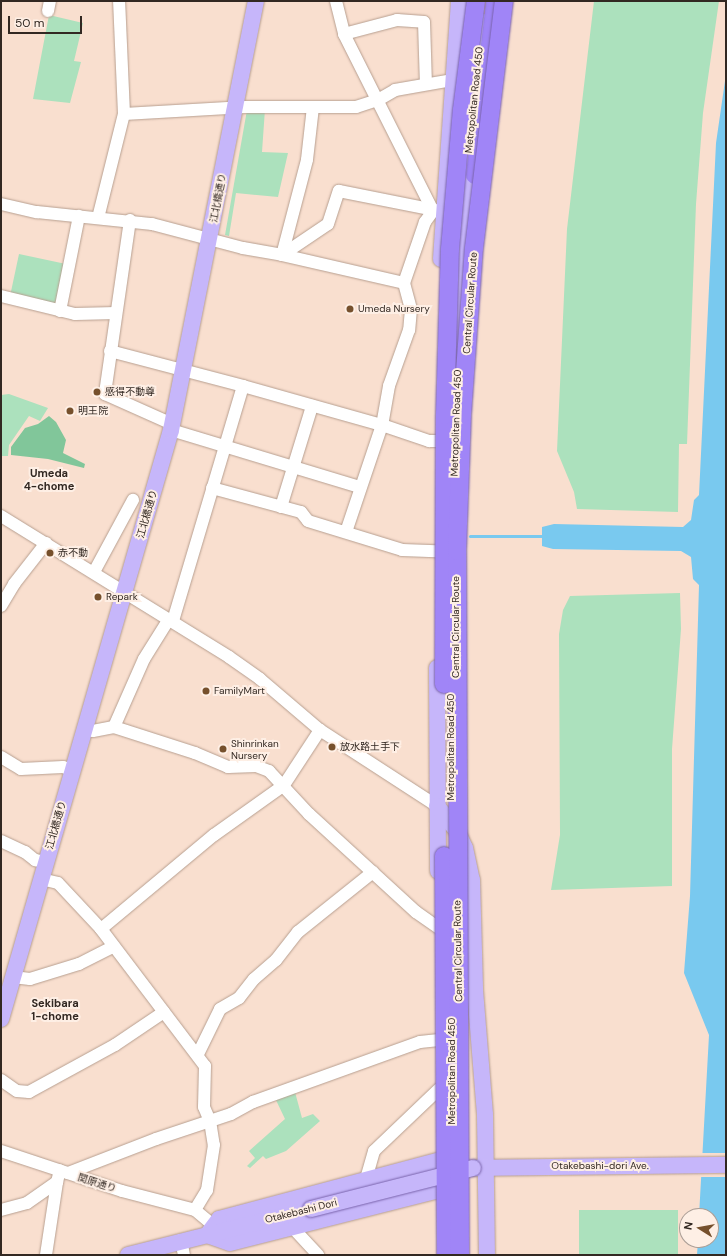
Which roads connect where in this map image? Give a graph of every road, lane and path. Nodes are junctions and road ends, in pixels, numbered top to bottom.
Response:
1 (119, 1) edge
2 (256, 1) edge
3 (336, 1) edge
4 (459, 1) edge
5 (470, 1) edge
6 (476, 1) edge
7 (484, 1) edge
8 (494, 1) edge
9 (504, 1) edge
10 (344, 34) junction
11 (470, 47) junction
12 (453, 80) junction
13 (426, 84) junction
14 (378, 100) junction
15 (235, 107) junction
16 (313, 107) junction
17 (124, 114) junction
18 (1, 204) edge
19 (438, 211) junction
20 (464, 213) junction
21 (79, 216) junction
22 (98, 218) junction
23 (130, 220) junction
24 (210, 239) junction
25 (474, 248) junction
26 (282, 255) junction
27 (404, 283) junction
28 (1, 296) edge
29 (60, 311) junction
30 (116, 313) junction
31 (110, 351) junction
32 (184, 370) junction
33 (243, 386) junction
34 (312, 406) junction
35 (382, 425) junction
36 (172, 427) junction
37 (437, 441) junction
38 (224, 447) junction
39 (295, 467) junction
40 (360, 487) junction
41 (212, 488) junction
42 (133, 500) dead end
43 (281, 507) junction
44 (1, 516) edge
45 (346, 532) junction
46 (46, 543) junction
47 (436, 551) junction
48 (94, 572) junction
49 (125, 591) junction
50 (1, 606) edge
51 (171, 620) junction
52 (114, 727) junction
53 (84, 728) junction
54 (320, 730) junction
55 (1, 757) edge
56 (72, 770) junction
57 (284, 786) junction
58 (437, 806) junction
59 (450, 820) junction
60 (1, 842) edge
61 (45, 862) junction
62 (373, 872) junction
63 (41, 879) junction
64 (439, 928) junction
65 (101, 929) junction
66 (114, 946) junction
67 (13, 977) junction
68 (4, 998) edge
69 (164, 1012) junction
70 (1, 1019) edge
71 (439, 1040) junction
72 (198, 1054) junction
73 (1, 1080) edge
74 (439, 1089) junction
75 (210, 1121) junction
76 (1, 1151) edge
77 (445, 1158) junction
78 (726, 1166) edge
79 (480, 1167) junction
80 (62, 1175) junction
81 (366, 1179) junction
82 (446, 1188) junction
83 (1, 1210) edge
84 (195, 1210) junction
85 (293, 1228) junction
86 (214, 1231) junction
87 (182, 1248) edge
88 (46, 1255) edge
89 (128, 1255) edge
90 (318, 1255) edge
91 (438, 1255) edge
92 (446, 1255) edge
93 (452, 1255) edge
94 (460, 1255) edge
95 (487, 1255) edge

1 - 17 street
2 - 15 main road, 江北橋通り
3 - 10 street
4 - 12 main road, Metropolitan Road 450
5 - 11 highway, bridge
6 - 11 highway, Central Circular Route, bridge
7 - 20 main road, Metropolitan Road 450
8 - 25 highway, bridge
9 - 25 highway, Central Circular Route, bridge
10 - 13 street
10 - 14 street
11 - 92 highway, Central Circular Route, bridge
12 - 13 street
12 - 19 main road, Metropolitan Road 450
13 - 14 street
14 - 16 street
14 - 19 street
15 - 16 street
15 - 17 street
15 - 24 main road, 江北橋通り
16 - 26 street
17 - 22 street
18 - 21 street
19 - 20 street
19 - 26 street
19 - 27 street
19 - 37 main road, Metropolitan Road 450
20 - 59 main road, Metropolitan Road 450
21 - 22 street
21 - 29 street
22 - 23 street
23 - 24 street
23 - 30 street
24 - 26 street
24 - 32 main road, 江北橋通り
25 - 94 highway, Central Circular Route, bridge
26 - 27 street
27 - 35 street
28 - 29 street
29 - 30 street
30 - 31 street
31 - 32 street
31 - 36 street
32 - 33 street
32 - 36 main road, 江北橋通り
33 - 34 street
33 - 38 street
34 - 35 street
34 - 39 street
35 - 37 street
35 - 40 street
36 - 38 street
36 - 49 main road, 江北橋通り
37 - 47 main road, Metropolitan Road 450
38 - 39 street
38 - 41 street
39 - 40 street
39 - 43 street
40 - 45 street
41 - 43 street
41 - 51 street
42 - 48 street
43 - 45 street
44 - 46 street
45 - 47 street
46 - 48 street
46 - 50 street
47 - 58 main road, Metropolitan Road 450
48 - 49 street
49 - 51 street
49 - 53 main road, 江北橋通り
51 - 52 street
51 - 54 street
52 - 53 street
52 - 57 street
53 - 56 main road, 江北橋通り
54 - 57 street
54 - 58 street
55 - 56 street
56 - 61 main road, 江北橋通り
57 - 62 street
57 - 65 street
58 - 59 main road
58 - 64 main road, Metropolitan Road 450
59 - 77 main road, Metropolitan Road 450
59 - 79 main road
60 - 61 street
61 - 63 main road, 江北橋通り
62 - 64 street
62 - 72 street
63 - 65 street
63 - 67 main road, 江北橋通り
64 - 71 main road, Metropolitan Road 450
65 - 66 street
66 - 67 street
66 - 69 street
67 - 68 main road, 江北橋通り
68 - 70 main road, 江北橋通り
69 - 72 street
69 - 73 street
71 - 74 main road, Metropolitan Road 450
71 - 75 street
72 - 75 street
74 - 77 main road, Metropolitan Road 450
74 - 81 street
75 - 80 street
75 - 84 street
76 - 80 street, 関原通り
77 - 81 main road
77 - 82 main road, Metropolitan Road 450
78 - 79 main road, Otakebashi-dori Ave.
79 - 86 main road, Otakebashi Dori, bridge
79 - 95 main road
80 - 83 street
80 - 84 street, 関原通り
80 - 88 street
81 - 86 main road
82 - 85 main road
82 - 91 main road, Metropolitan Road 450
82 - 93 main road, Metropolitan Road 450
84 - 86 street
85 - 86 main road
85 - 90 street
86 - 87 main road, Otakebashi Dori
87 - 89 main road, Otakebashi Dori

